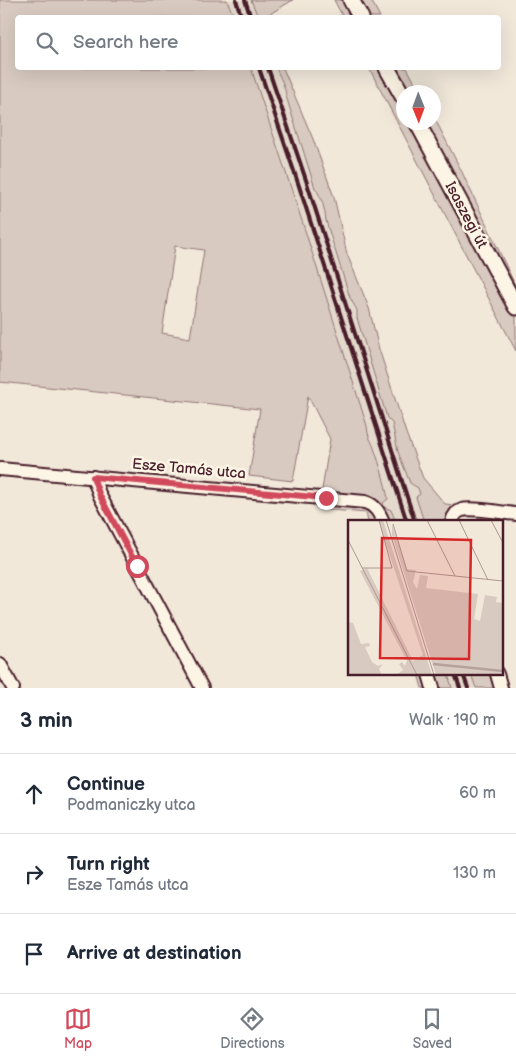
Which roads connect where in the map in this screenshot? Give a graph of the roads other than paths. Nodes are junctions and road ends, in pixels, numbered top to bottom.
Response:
1 (351, 0) edge
2 (358, 15) edge
3 (388, 70) edge
4 (397, 85) edge
5 (421, 130) edge
6 (516, 307) edge
7 (0, 469) edge
8 (93, 477) junction
9 (516, 514) edge
10 (453, 518) edge
11 (382, 520) edge
12 (0, 664) edge
13 (13, 688) edge
14 (202, 688) edge

1 - 2 main road
3 - 4 main road
5 - 6 main road, Isaszegi út
7 - 8 street, Esze Tamás utca
8 - 11 street, Esze Tamás utca
8 - 14 street
9 - 10 street
12 - 13 street

